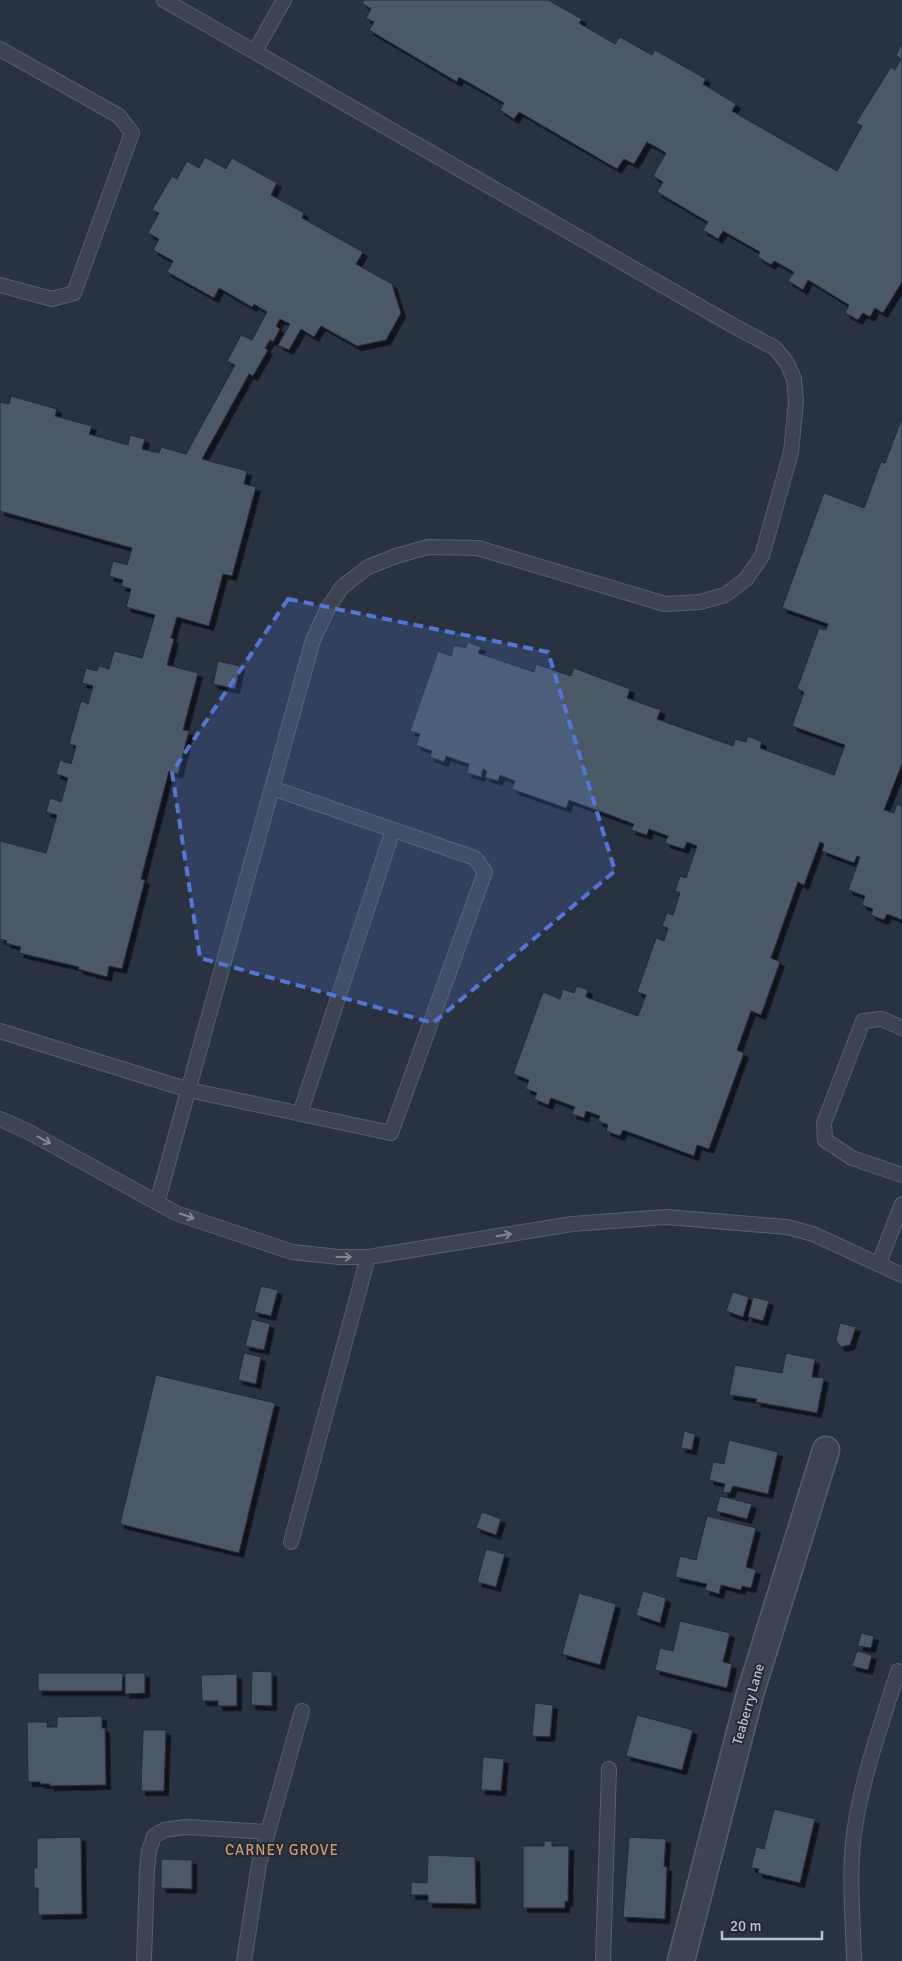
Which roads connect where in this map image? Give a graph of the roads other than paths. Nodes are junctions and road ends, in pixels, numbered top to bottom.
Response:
1 (164, 0) edge
2 (284, 0) edge
3 (0, 49) edge
4 (255, 52) junction
5 (0, 285) edge
6 (272, 788) junction
7 (393, 830) junction
8 (902, 1028) edge
9 (0, 1031) edge
10 (189, 1090) junction
11 (300, 1114) junction
12 (0, 1120) edge
13 (902, 1175) edge
14 (157, 1203) junction
15 (902, 1204) edge
16 (368, 1257) junction
17 (880, 1263) junction
18 (902, 1274) edge
19 (826, 1450) dead end
20 (291, 1542) dead end
21 (898, 1672) dead end
22 (302, 1711) dead end
23 (608, 1769) dead end
24 (268, 1832) junction
25 (144, 1961) edge
26 (244, 1961) edge
27 (602, 1961) edge
28 (681, 1961) edge
29 (854, 1961) edge

1 - 4 lane
2 - 4 lane
3 - 5 lane
4 - 6 lane
6 - 7 lane
6 - 10 lane
7 - 11 lane
7 - 11 lane
8 - 13 lane
9 - 10 lane
10 - 11 lane
10 - 14 lane
12 -> 14 lane
14 -> 16 lane
15 - 17 lane
16 -> 17 lane
16 - 20 lane
17 - 18 lane
19 - 28 street, Teaberry Lane
21 - 29 lane
22 - 24 lane
23 - 27 lane
24 - 25 lane
24 - 26 lane

